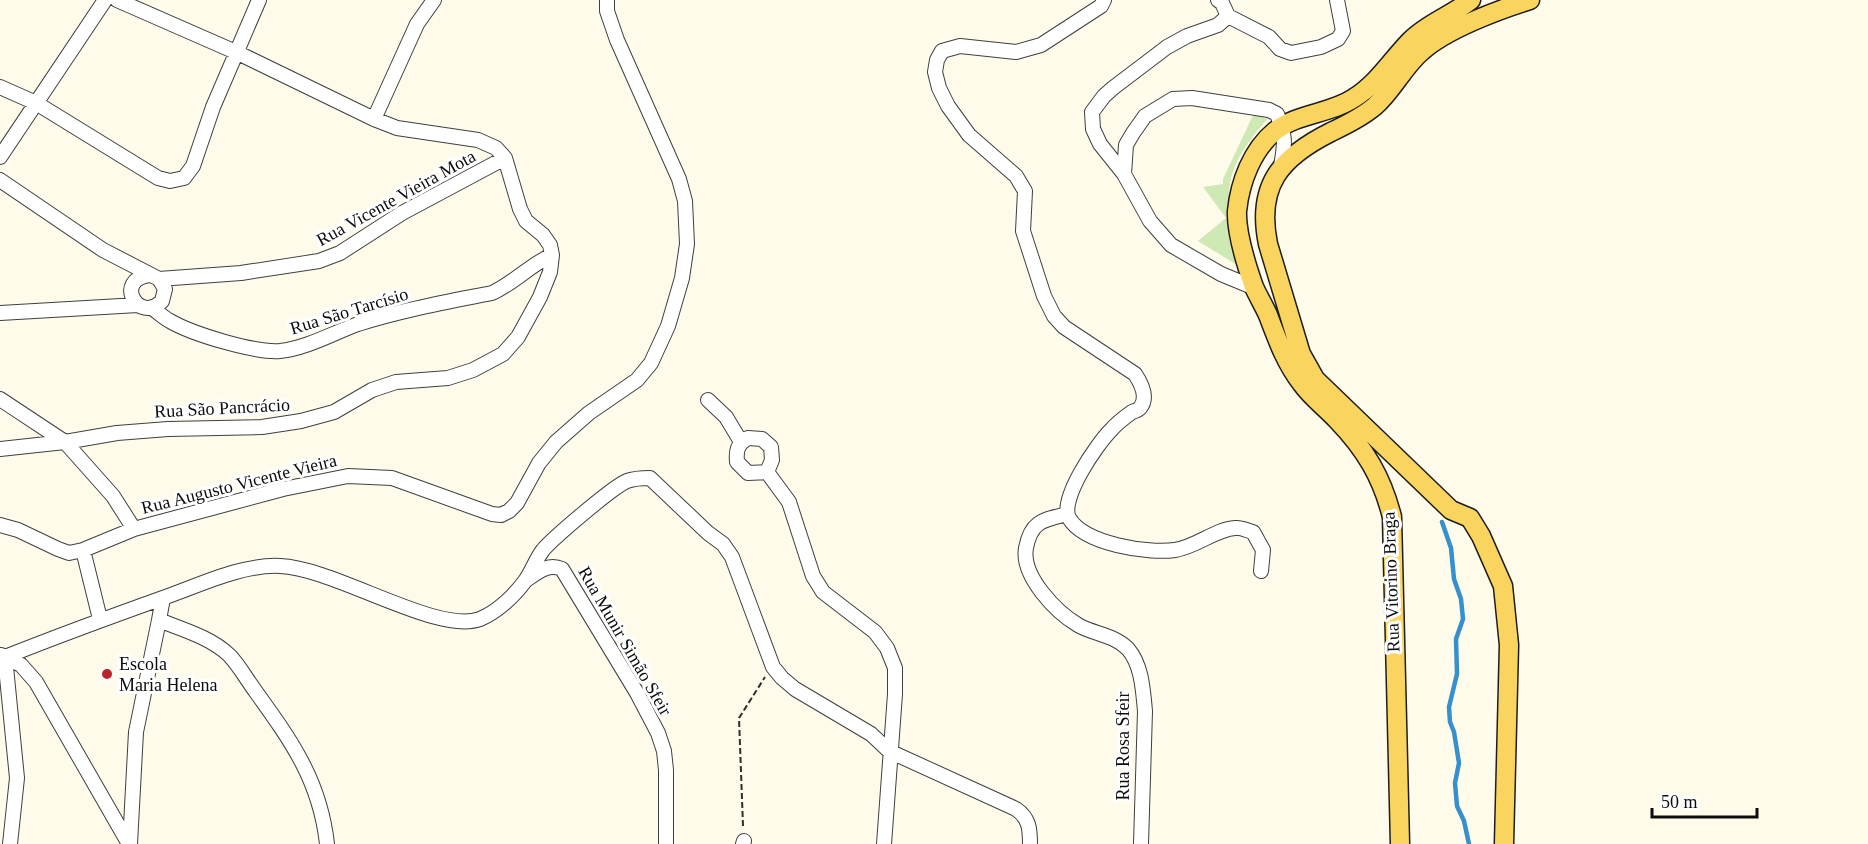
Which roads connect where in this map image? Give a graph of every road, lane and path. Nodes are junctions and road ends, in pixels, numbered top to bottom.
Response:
1 (105, 0) edge
2 (117, 0) edge
3 (259, 0) edge
4 (434, 0) edge
5 (607, 0) edge
6 (1104, 0) edge
7 (1218, 0) edge
8 (1337, 0) edge
9 (1471, 0) edge
10 (1530, 0) edge
11 (1228, 16) junction
12 (238, 53) junction
13 (0, 87) edge
14 (36, 103) junction
15 (374, 119) junction
16 (1282, 127) junction
17 (0, 157) edge
18 (505, 158) junction
19 (1281, 166) junction
20 (1124, 174) junction
21 (0, 180) edge
22 (552, 255) junction
23 (154, 277) junction
24 (1255, 288) junction
25 (145, 307) junction
26 (0, 313) edge
27 (0, 399) edge
28 (708, 400) dead end
29 (65, 442) junction
30 (741, 442) junction
31 (0, 449) edge
32 (767, 472) junction
33 (1067, 514) junction
34 (0, 525) edge
35 (134, 529) junction
36 (83, 550) junction
37 (1261, 571) dead end
38 (525, 581) junction
39 (163, 597) junction
40 (100, 619) junction
41 (159, 620) junction
42 (2, 656) edge
43 (773, 667) junction
44 (889, 751) junction
45 (744, 843) edge
46 (10, 844) edge
47 (129, 844) edge
48 (327, 844) edge
49 (666, 844) edge
50 (884, 844) edge
51 (1030, 844) edge
52 (1141, 844) edge
53 (1400, 844) edge
54 (1504, 844) edge

1 - 14 street
2 - 12 street
3 - 12 street
4 - 15 street
5 - 35 street, Rua Augusto Vicente Vieira
6 - 33 street
7 - 11 street
8 - 11 street
9 - 16 main road, Rua Vitorino Braga
10 - 19 main road
11 - 20 street
12 - 14 street
12 - 15 street
13 - 14 street
14 - 17 street
15 - 18 street
16 - 19 street
16 - 20 street
16 - 24 main road, Rua Vitorino Braga
18 - 22 street
18 - 23 street, Rua Vicente Vieira Mota
19 - 54 main road
20 - 24 street
21 - 23 street
22 - 25 street, Rua São Tarcísio
22 - 29 street, Rua São Pancrácio
23 - 25 street
23 - 25 street
24 - 53 main road, Rua Vitorino Braga
25 - 26 street
27 - 29 street
28 - 30 street
29 - 31 street, Rua São Pancrácio
29 - 35 street
30 - 32 street
30 - 32 street
32 - 44 street
33 - 37 street
33 - 52 street, Rua Rosa Sfeir
34 - 36 street, Rua Augusto Vicente Vieira
35 - 36 street, Rua Augusto Vicente Vieira
36 - 40 street
38 - 39 street
38 - 43 street
38 - 49 street, Rua Munir Simão Sfeir
39 - 40 street
39 - 41 street
40 - 42 street
41 - 47 street
41 - 48 street
42 - 46 street
42 - 47 street
43 - 44 street
43 - 45 path
44 - 50 street
44 - 51 street

